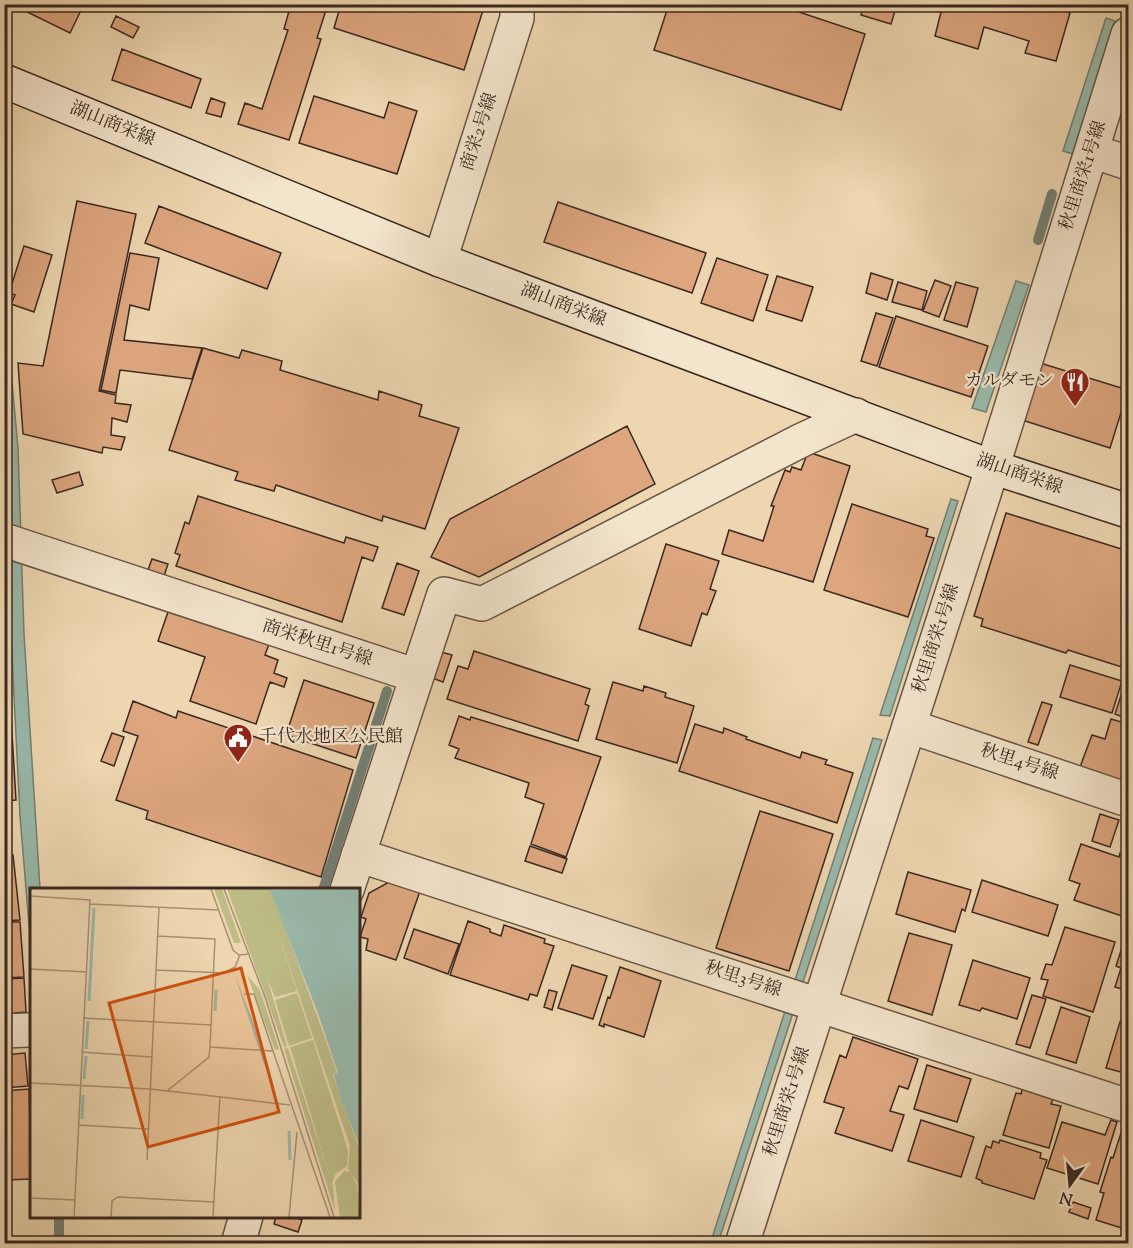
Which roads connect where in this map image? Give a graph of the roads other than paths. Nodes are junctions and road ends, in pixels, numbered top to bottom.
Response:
1 (518, 4) edge
2 (1128, 34) edge
3 (4, 81) edge
4 (1092, 151) junction
5 (1128, 163) edge
6 (440, 260) junction
7 (856, 416) junction
8 (992, 466) junction
9 (1128, 511) edge
10 (4, 540) edge
11 (417, 676) junction
12 (909, 726) junction
13 (1128, 800) edge
14 (358, 855) junction
15 (348, 888) edge
16 (819, 1005) junction
17 (1128, 1106) edge
18 (245, 1218) edge
19 (238, 1244) edge
20 (742, 1244) edge

1 - 6 street, 商栄2号線
2 - 4 street, 秋里商栄1号線
3 - 6 street, 湖山商栄線
4 - 5 street
4 - 8 street, 秋里商栄1号線
6 - 7 street, 湖山商栄線
7 - 8 street, 湖山商栄線
7 - 11 street
8 - 9 street, 湖山商栄線
8 - 12 street, 秋里商栄1号線
10 - 11 street, 商栄秋里1号線
11 - 14 street
12 - 13 street, 秋里4号線
12 - 16 street, 秋里商栄1号線
14 - 15 street
14 - 16 street, 秋里3号線
16 - 17 street, 秋里3号線
16 - 20 street, 秋里商栄1号線
18 - 19 street

